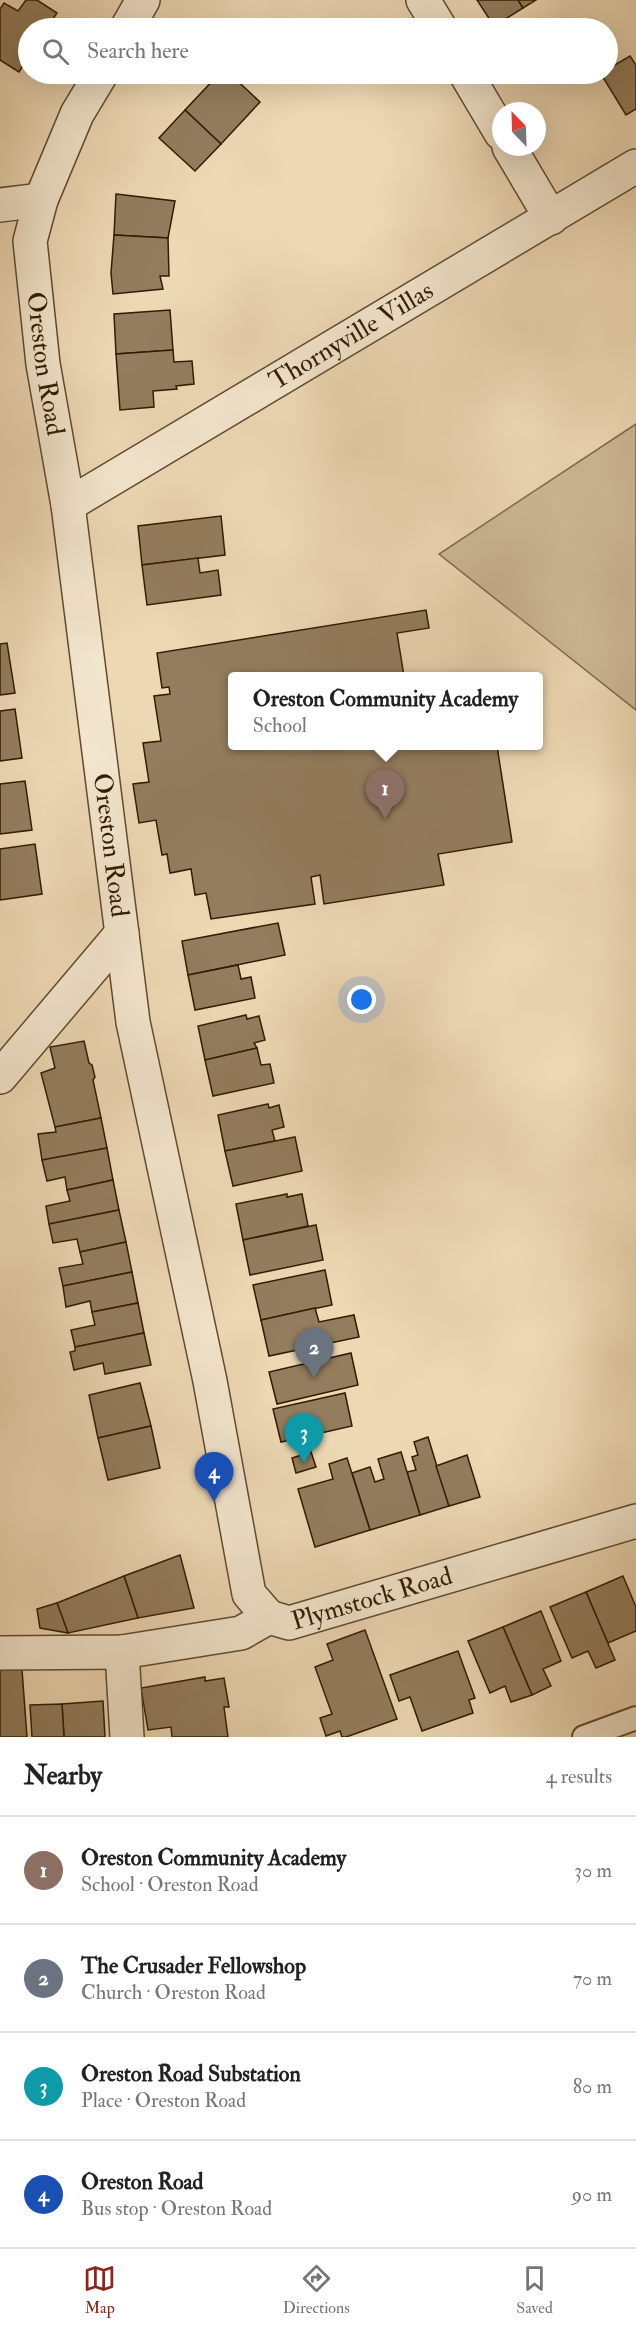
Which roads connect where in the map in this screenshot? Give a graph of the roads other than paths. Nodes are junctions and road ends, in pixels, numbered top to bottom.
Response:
1 (142, 0) edge
2 (423, 0) edge
3 (132, 18) edge
4 (434, 18) edge
5 (95, 84) edge
6 (472, 84) edge
7 (492, 118) edge
8 (514, 156) edge
9 (636, 166) edge
10 (41, 200) junction
11 (0, 205) edge
12 (551, 218) junction
13 (68, 505) junction
14 (122, 933) junction
15 (0, 1077) edge
16 (635, 1525) edge
17 (269, 1617) junction
18 (122, 1652) junction
19 (0, 1653) edge
20 (636, 1718) edge
21 (127, 1737) edge
22 (584, 1737) edge

1 - 3 street
2 - 4 street
5 - 10 street, Oreston Road
6 - 7 street
8 - 12 street
9 - 12 street, Thornyville Villas
10 - 11 street
10 - 13 street, Oreston Road
12 - 13 street, Thornyville Villas
13 - 14 street, Oreston Road
14 - 15 street
14 - 17 street, Oreston Road
16 - 17 street, Plymstock Road
17 - 18 street, Plymstock Road
18 - 19 street, Plymstock Road
18 - 21 street
20 - 22 lane

